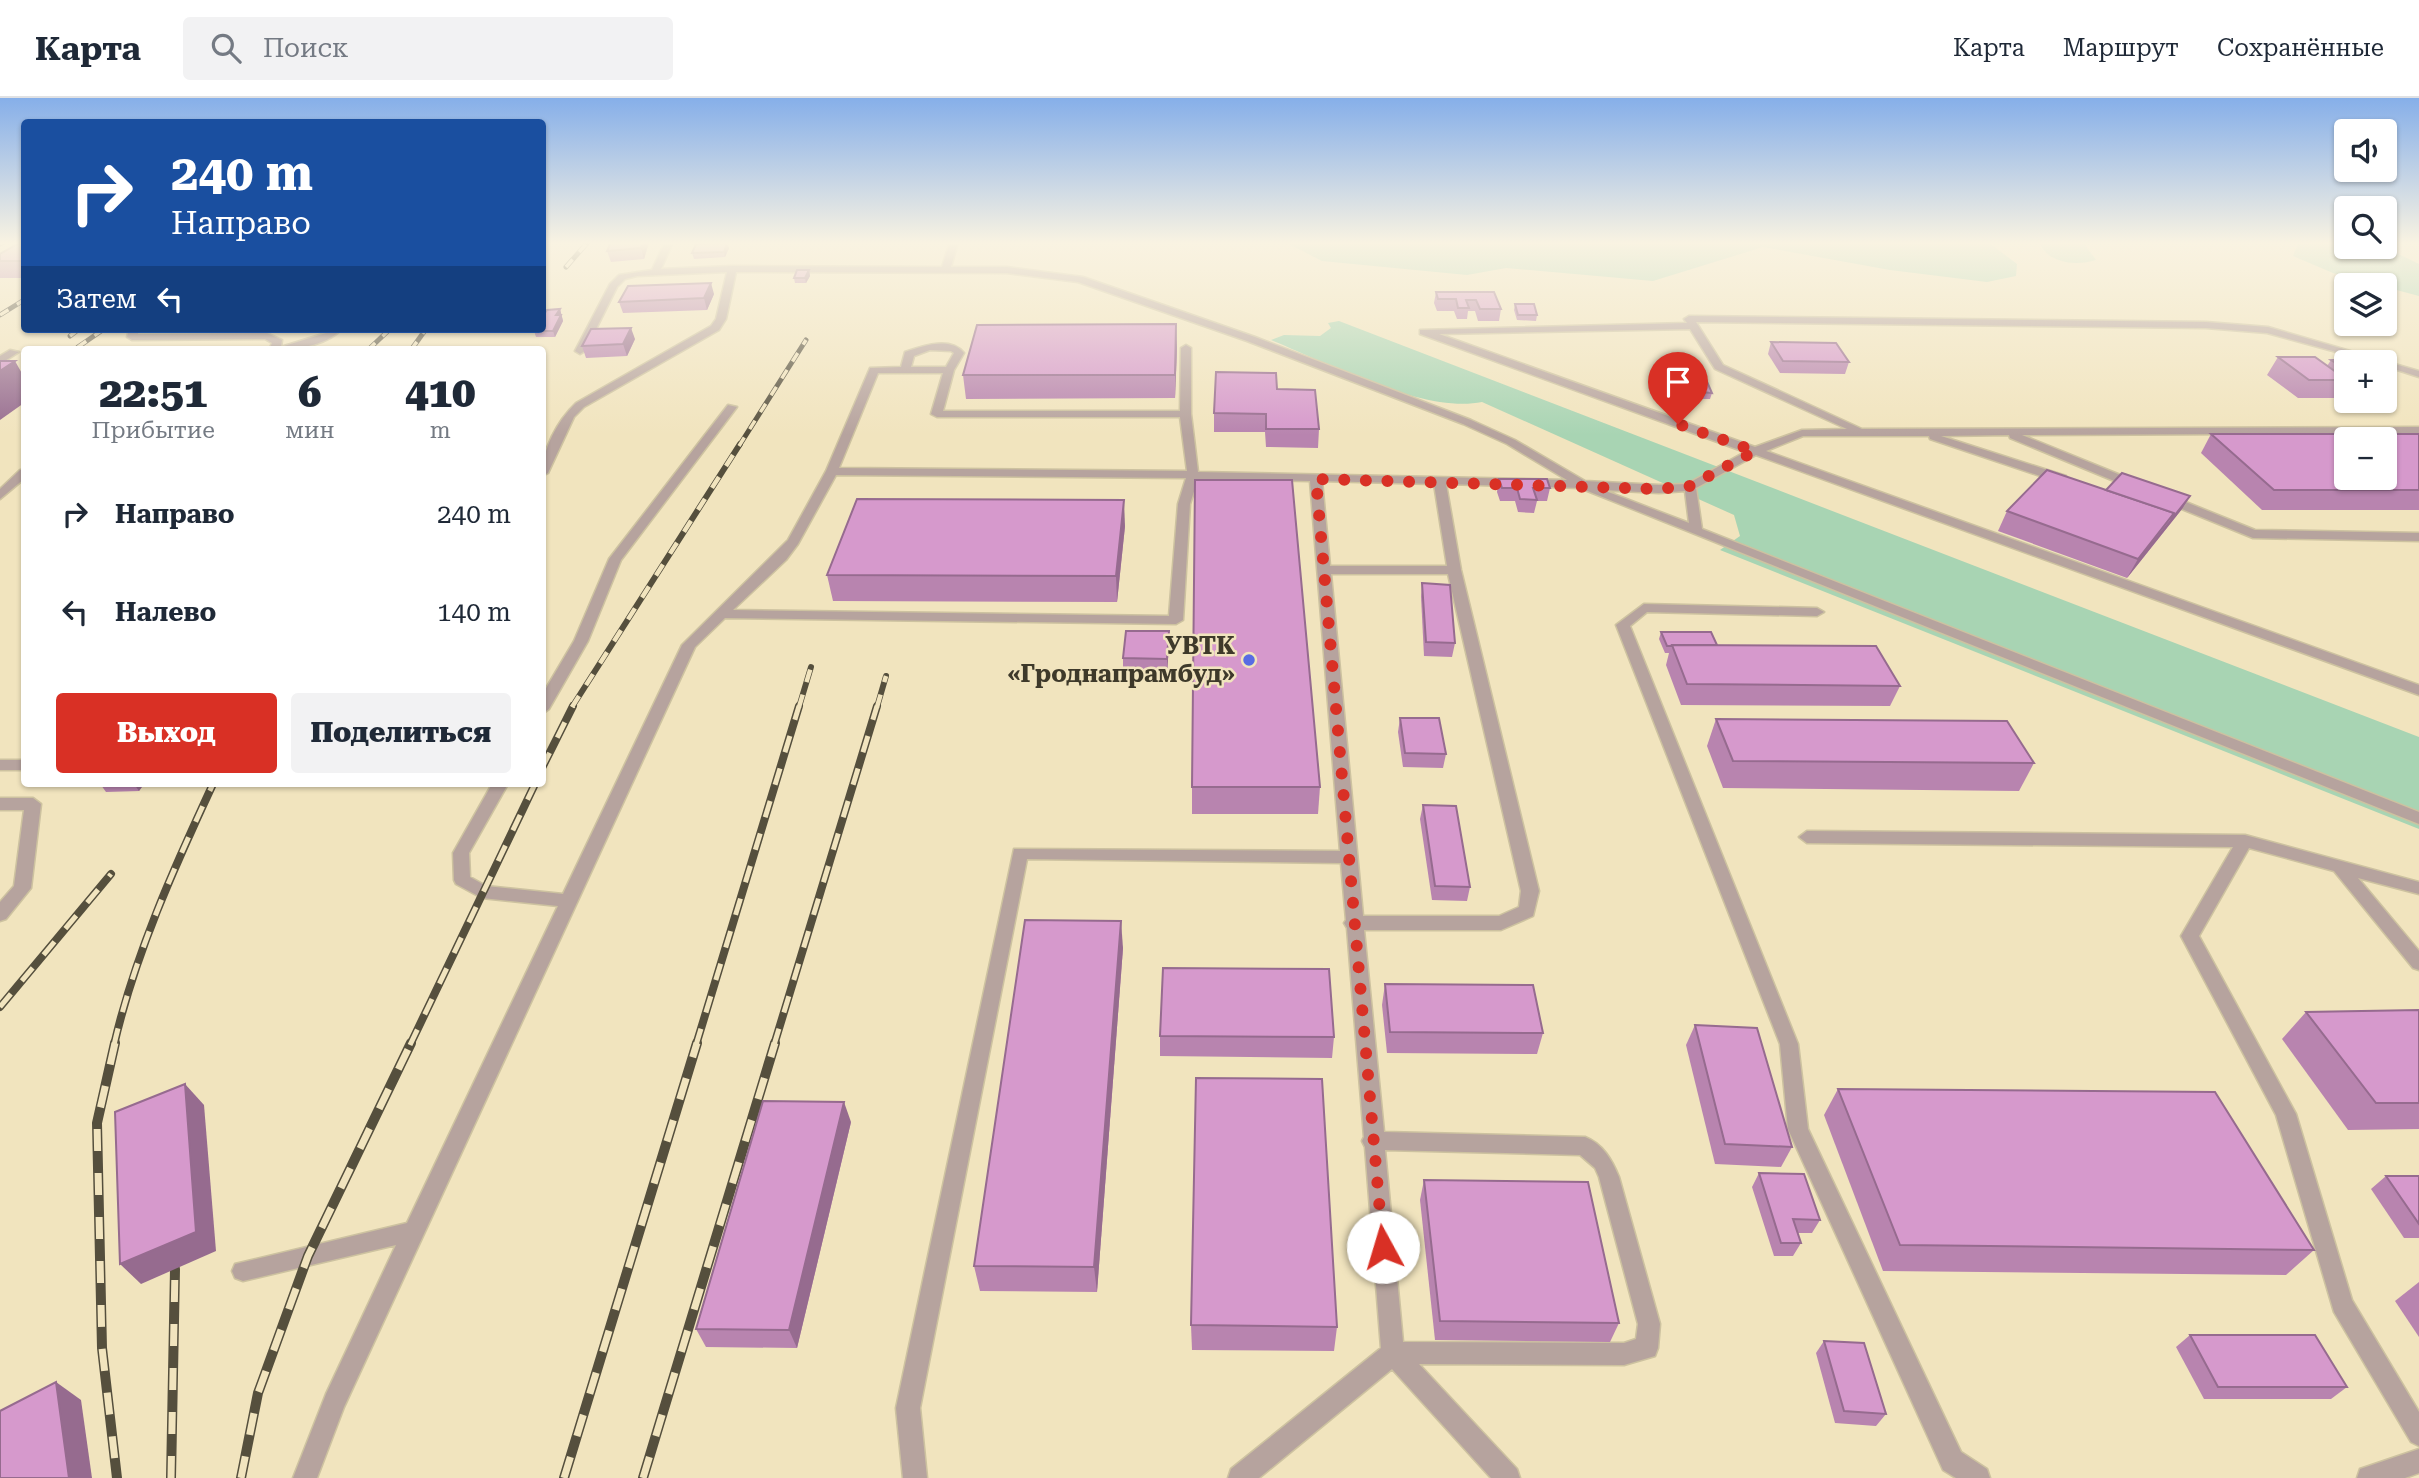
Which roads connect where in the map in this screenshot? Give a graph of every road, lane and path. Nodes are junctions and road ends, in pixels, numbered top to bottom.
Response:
1 (603, 306) edge
2 (724, 306) edge
3 (1158, 306) edge
4 (1693, 326) junction
5 (133, 333) edge
6 (211, 333) edge
7 (332, 333) edge
8 (276, 346) edge
9 (295, 346) edge
10 (1186, 348) dead end
11 (2341, 350) edge
12 (580, 351) edge
13 (14, 352) dead end
14 (0, 361) edge
15 (2397, 366) edge
16 (905, 370) junction
17 (949, 370) junction
18 (2419, 374) edge
19 (732, 407) dead end
20 (1185, 414) junction
21 (2419, 430) edge
22 (2005, 432) junction
23 (1862, 433) junction
24 (1922, 433) junction
25 (1755, 451) junction
26 (546, 465) edge
27 (832, 471) junction
28 (1193, 475) junction
29 (21, 476) edge
30 (1316, 479) junction
31 (1440, 482) junction
32 (2075, 484) edge
33 (1690, 486) junction
34 (1586, 487) junction
35 (0, 495) edge
36 (1696, 531) junction
37 (2419, 537) edge
38 (1324, 570) junction
39 (1454, 570) junction
40 (1817, 612) dead end
41 (719, 614) junction
42 (2419, 690) edge
43 (546, 702) edge
44 (0, 765) edge
45 (21, 765) edge
46 (498, 787) edge
47 (0, 804) edge
48 (2419, 818) edge
49 (1807, 837) dead end
50 (2245, 841) junction
51 (1348, 857) junction
52 (2340, 869) junction
53 (2419, 888) edge
54 (569, 901) junction
55 (0, 914) edge
56 (1353, 923) junction
57 (2419, 963) edge
58 (1372, 1141) junction
59 (415, 1231) junction
60 (243, 1271) dead end
61 (1393, 1353) junction
62 (2419, 1434) edge
63 (2419, 1461) edge
64 (305, 1478) edge
65 (915, 1478) edge
66 (1240, 1478) edge
67 (1508, 1478) edge
68 (1978, 1478) edge
69 (2369, 1478) edge

1 - 12 lane
2 - 26 lane
3 - 34 lane
4 - 11 lane
4 - 23 lane
4 - 25 lane
5 - 6 lane
6 - 8 lane
7 - 9 lane
10 - 20 lane
13 - 14 lane
15 - 18 lane
16 - 17 lane
16 - 17 lane
16 - 27 lane
17 - 20 lane
19 - 43 lane
20 - 28 lane
21 - 22 lane
22 - 24 lane
22 - 37 lane
23 - 24 lane
23 - 25 lane
24 - 32 lane
25 - 33 lane
25 - 42 lane
27 - 28 lane
27 - 41 lane
28 - 30 lane
28 - 41 lane
29 - 35 lane
30 - 31 lane
30 - 38 lane
31 - 34 lane
31 - 39 lane
33 - 34 lane
33 - 36 lane
34 - 36 lane
36 - 48 lane
38 - 39 lane
38 - 51 lane
39 - 56 lane
40 - 68 lane
41 - 54 lane
44 - 45 lane
46 - 54 lane
47 - 55 lane
49 - 50 lane
50 - 52 lane
50 - 62 lane
51 - 56 lane
51 - 65 lane
52 - 53 lane
52 - 57 lane
54 - 59 lane
56 - 58 lane
58 - 61 lane
58 - 61 lane
59 - 60 lane
59 - 64 lane
61 - 66 lane
61 - 67 lane
63 - 69 lane

